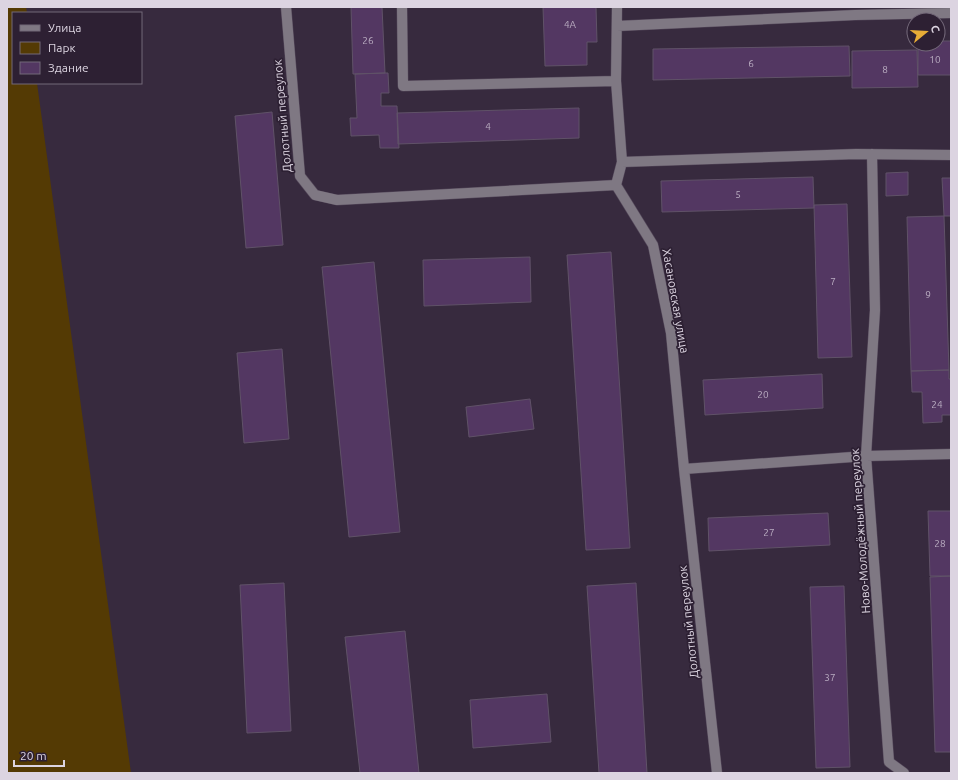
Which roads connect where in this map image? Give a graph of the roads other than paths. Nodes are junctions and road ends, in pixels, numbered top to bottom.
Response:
1 (286, 7) edge
2 (402, 7) edge
3 (617, 7) edge
4 (855, 11) edge
5 (951, 14) edge
6 (617, 26) junction
7 (616, 81) junction
8 (872, 154) junction
9 (951, 155) edge
10 (622, 162) junction
11 (616, 185) junction
12 (951, 454) edge
13 (866, 456) junction
14 (684, 469) junction
15 (717, 773) edge
16 (904, 773) edge

1 - 11 street, Долотный переулок
2 - 7 street
3 - 6 street
4 - 5 street
4 - 6 street
6 - 7 street
7 - 10 street
8 - 9 street
8 - 10 street
8 - 13 street, Ново-Молодёжный переулок
10 - 11 street
11 - 14 street, Хасановская улица
12 - 13 street
13 - 14 street
13 - 16 street, Ново-Молодёжный переулок
14 - 15 street, Долотный переулок

